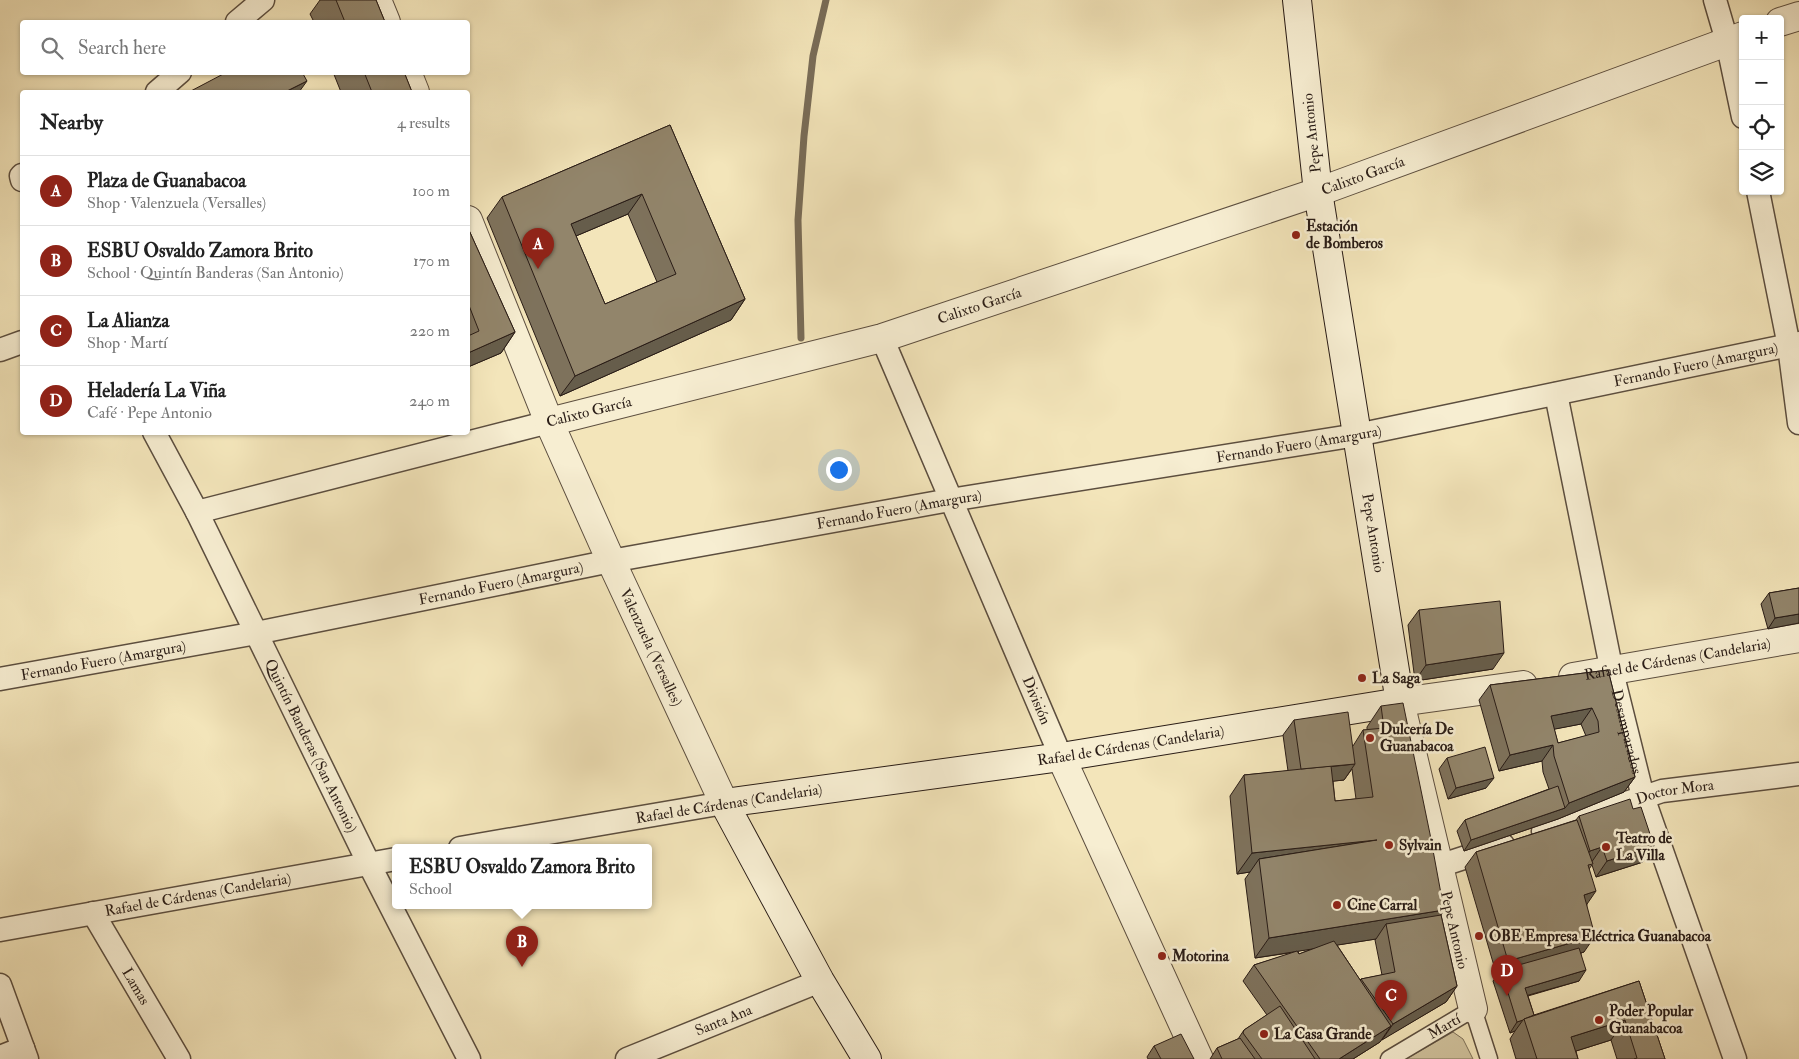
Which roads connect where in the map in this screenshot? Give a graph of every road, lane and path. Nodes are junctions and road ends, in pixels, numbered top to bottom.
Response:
1 (263, 0) edge
2 (377, 0) edge
3 (1297, 0) edge
4 (1715, 0) edge
5 (1799, 16) edge
6 (239, 20) edge
7 (385, 20) edge
8 (1784, 21) edge
9 (1735, 38) edge
10 (177, 75) edge
11 (408, 75) edge
12 (159, 90) edge
13 (414, 90) edge
14 (1742, 105) edge
15 (1318, 192) junction
16 (1759, 195) edge
17 (470, 225) edge
18 (882, 338) junction
19 (20, 343) edge
20 (1794, 344) edge
21 (0, 350) edge
22 (1556, 394) junction
23 (549, 422) junction
24 (1799, 423) edge
25 (156, 435) edge
26 (1357, 435) junction
27 (950, 500) junction
28 (197, 512) junction
29 (611, 561) junction
30 (256, 633) junction
31 (1799, 638) edge
32 (1612, 672) junction
33 (0, 679) edge
34 (1400, 702) junction
35 (1061, 757) junction
36 (1799, 774) edge
37 (1643, 797) junction
38 (724, 804) junction
39 (484, 844) edge
40 (392, 860) edge
41 (369, 864) junction
42 (1439, 866) junction
43 (392, 909) edge
44 (392, 909) edge
45 (93, 912) junction
46 (0, 930) edge
47 (820, 981) junction
48 (0, 985) edge
49 (1473, 1009) junction
50 (25, 1054) edge
51 (0, 1057) edge
52 (179, 1059) edge
53 (469, 1059) edge
54 (627, 1059) edge
55 (867, 1059) edge
56 (1199, 1059) edge
57 (1389, 1059) edge
58 (1489, 1059) edge
59 (1735, 1059) edge

1 - 6 street
2 - 7 street
3 - 15 street, Pepe Antonio
4 - 9 street
5 - 8 street
9 - 14 street
9 - 15 street, Calixto García
10 - 12 street
11 - 13 street
15 - 18 street, Calixto García
15 - 26 street, Pepe Antonio
16 - 20 street
17 - 23 street, Valenzuela (Versalles)
18 - 23 street, Calixto García
18 - 27 street, División
19 - 21 street
20 - 22 street, Fernando Fuero (Amargura)
20 - 24 street
22 - 26 street, Fernando Fuero (Amargura)
22 - 32 street, Desamparados
23 - 28 street, Calixto García
23 - 29 street, Valenzuela (Versalles)
25 - 28 street, Quintín Banderas (San Antonio)
26 - 27 street, Fernando Fuero (Amargura)
26 - 34 street, Pepe Antonio
27 - 29 street, Fernando Fuero (Amargura)
27 - 35 street, División
28 - 30 street, Quintín Banderas (San Antonio)
29 - 30 street, Fernando Fuero (Amargura)
29 - 38 street, Valenzuela (Versalles)
30 - 33 street, Fernando Fuero (Amargura)
30 - 41 street, Quintín Banderas (San Antonio)
31 - 32 street, Rafael de Cárdenas (Candelaria)
32 - 34 street, Rafael de Cárdenas (Candelaria)
32 - 37 street, Desamparados
34 - 35 street, Rafael de Cárdenas (Candelaria)
34 - 42 street, Pepe Antonio
35 - 38 street, Rafael de Cárdenas (Candelaria)
35 - 56 street, División
36 - 37 street, Doctor Mora
37 - 42 street, Doctor Mora
37 - 59 street, Desamparados
38 - 39 street, Rafael de Cárdenas (Candelaria)
38 - 47 street, Valenzuela (Versalles)
40 - 41 street, Rafael de Cárdenas (Candelaria)
41 - 44 street, Quintín Banderas (San Antonio)
41 - 45 street, Rafael de Cárdenas (Candelaria)
42 - 49 street, Pepe Antonio
43 - 53 street, Quintín Banderas (San Antonio)
45 - 46 street, Rafael de Cárdenas (Candelaria)
45 - 52 street, Lamas
47 - 54 street, Santa Ana
47 - 55 street, Valenzuela (Versalles)
48 - 50 street
49 - 57 street, Martí
49 - 58 street, Pepe Antonio
50 - 51 street

